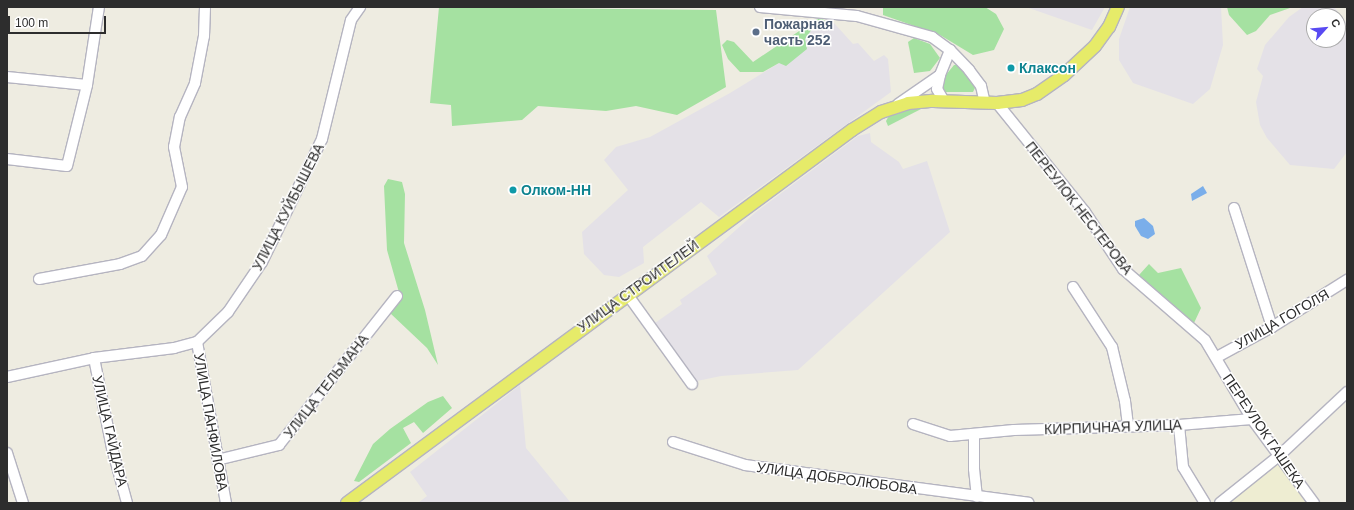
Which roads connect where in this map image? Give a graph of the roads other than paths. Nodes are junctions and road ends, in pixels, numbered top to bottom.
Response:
1 (99, 7) edge
2 (205, 7) edge
3 (360, 7) edge
4 (760, 7) edge
5 (1118, 7) edge
6 (832, 10) edge
7 (950, 50) junction
8 (940, 75) junction
9 (7, 77) edge
10 (87, 85) junction
11 (944, 101) junction
12 (985, 103) junction
13 (997, 103) junction
14 (894, 106) junction
15 (7, 159) edge
16 (1234, 208) dead end
17 (39, 279) dead end
18 (1347, 280) edge
19 (1073, 287) dead end
20 (627, 294) junction
21 (397, 296) dead end
22 (1272, 327) junction
23 (197, 342) junction
24 (1216, 357) junction
25 (94, 358) junction
26 (7, 377) edge
27 (692, 384) dead end
28 (1347, 392) edge
29 (1252, 419) junction
30 (913, 424) dead end
31 (1179, 425) junction
32 (1128, 427) junction
33 (974, 435) junction
34 (674, 442) dead end
35 (7, 453) edge
36 (1280, 455) junction
37 (217, 460) junction
38 (977, 497) junction
39 (23, 503) edge
40 (127, 503) edge
41 (226, 503) edge
42 (347, 503) edge
43 (1028, 503) edge
44 (1205, 503) edge
45 (1220, 503) edge
46 (1314, 503) edge

1 - 10 street
2 - 17 street
3 - 23 street, УЛИЦА КУЙБЫШЕВА
4 - 6 street
5 - 13 main road, УЛИЦА СТРОИТЕЛЕЙ
6 - 7 street
7 - 8 street
7 - 12 street
8 - 11 street
8 - 14 street
9 - 10 street
10 - 15 street
11 - 12 main road, УЛИЦА СТРОИТЕЛЕЙ
11 - 14 main road, УЛИЦА СТРОИТЕЛЕЙ
12 - 13 main road, УЛИЦА СТРОИТЕЛЕЙ
13 - 24 street, ПЕРЕУЛОК НЕСТЕРОВА
14 - 20 main road, УЛИЦА СТРОИТЕЛЕЙ
16 - 22 street
18 - 22 street, УЛИЦА ГОГОЛЯ
19 - 32 street
20 - 27 street
20 - 42 main road, УЛИЦА СТРОИТЕЛЕЙ
21 - 37 street, УЛИЦА ТЕЛЬМАНА
22 - 24 street, УЛИЦА ГОГОЛЯ
23 - 25 street, УЛИЦА КУЙБЫШЕВА
23 - 37 street, УЛИЦА ПАНФИЛОВА
24 - 29 street, ПЕРЕУЛОК ГАШЕКА
25 - 26 street, УЛИЦА КУЙБЫШЕВА
25 - 40 street, УЛИЦА ГАЙДАРА
28 - 36 street
29 - 31 street, КИРПИЧНАЯ УЛИЦА
29 - 36 street, ПЕРЕУЛОК ГАШЕКА
30 - 33 street, КИРПИЧНАЯ УЛИЦА
31 - 32 street, КИРПИЧНАЯ УЛИЦА
31 - 44 street
32 - 33 street, КИРПИЧНАЯ УЛИЦА
33 - 38 street
34 - 38 street, УЛИЦА ДОБРОЛЮБОВА
35 - 39 street
36 - 45 street
36 - 46 street, ПЕРЕУЛОК ГАШЕКА
37 - 41 street, УЛИЦА ПАНФИЛОВА
38 - 43 street, УЛИЦА ДОБРОЛЮБОВА

